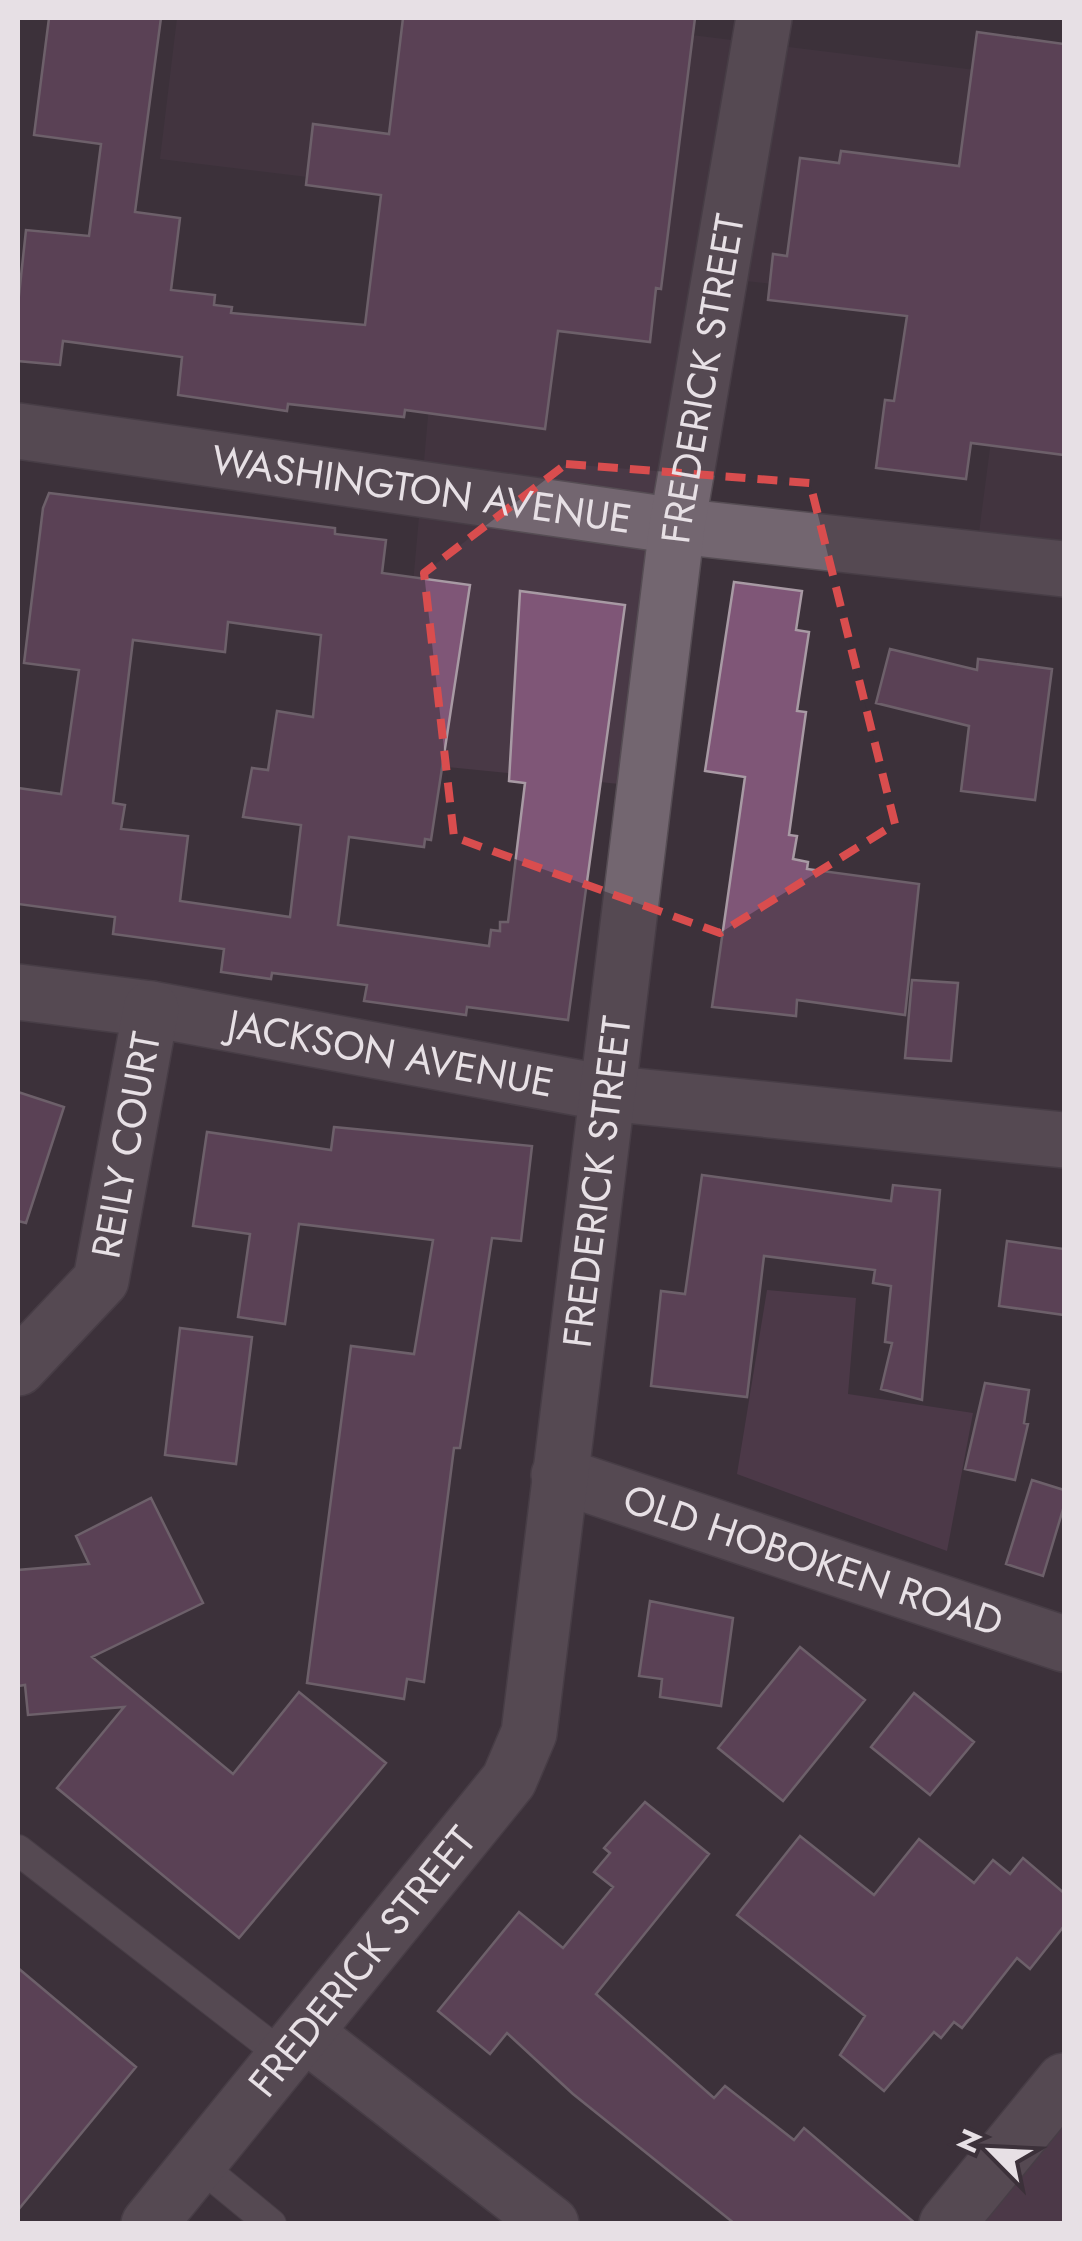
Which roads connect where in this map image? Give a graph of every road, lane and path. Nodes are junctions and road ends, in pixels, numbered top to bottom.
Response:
1 (764, 18) edge
2 (18, 431) edge
3 (678, 526) junction
4 (1064, 568) edge
5 (18, 992) edge
6 (150, 1008) junction
7 (606, 1093) junction
8 (1064, 1140) edge
9 (18, 1368) edge
10 (558, 1475) junction
11 (1064, 1644) edge
12 (18, 1850) edge
13 (296, 2046) junction
14 (1064, 2081) edge
15 (198, 2164) junction
16 (150, 2224) edge
17 (271, 2224) edge
18 (551, 2224) edge
19 (947, 2224) edge

1 - 3 street, FREDERICK STREET
2 - 3 street, WASHINGTON AVENUE
3 - 4 street, WASHINGTON AVENUE
3 - 7 street, FREDERICK STREET
5 - 6 street, JACKSON AVENUE
6 - 7 street, JACKSON AVENUE
6 - 9 street, REILY COURT
7 - 8 street, JACKSON AVENUE
7 - 10 street, FREDERICK STREET
10 - 11 street, OLD HOBOKEN ROAD
10 - 13 street, FREDERICK STREET
12 - 13 lane
13 - 15 street, FREDERICK STREET
13 - 18 street
14 - 19 street
15 - 16 street, FREDERICK STREET
15 - 17 lane

